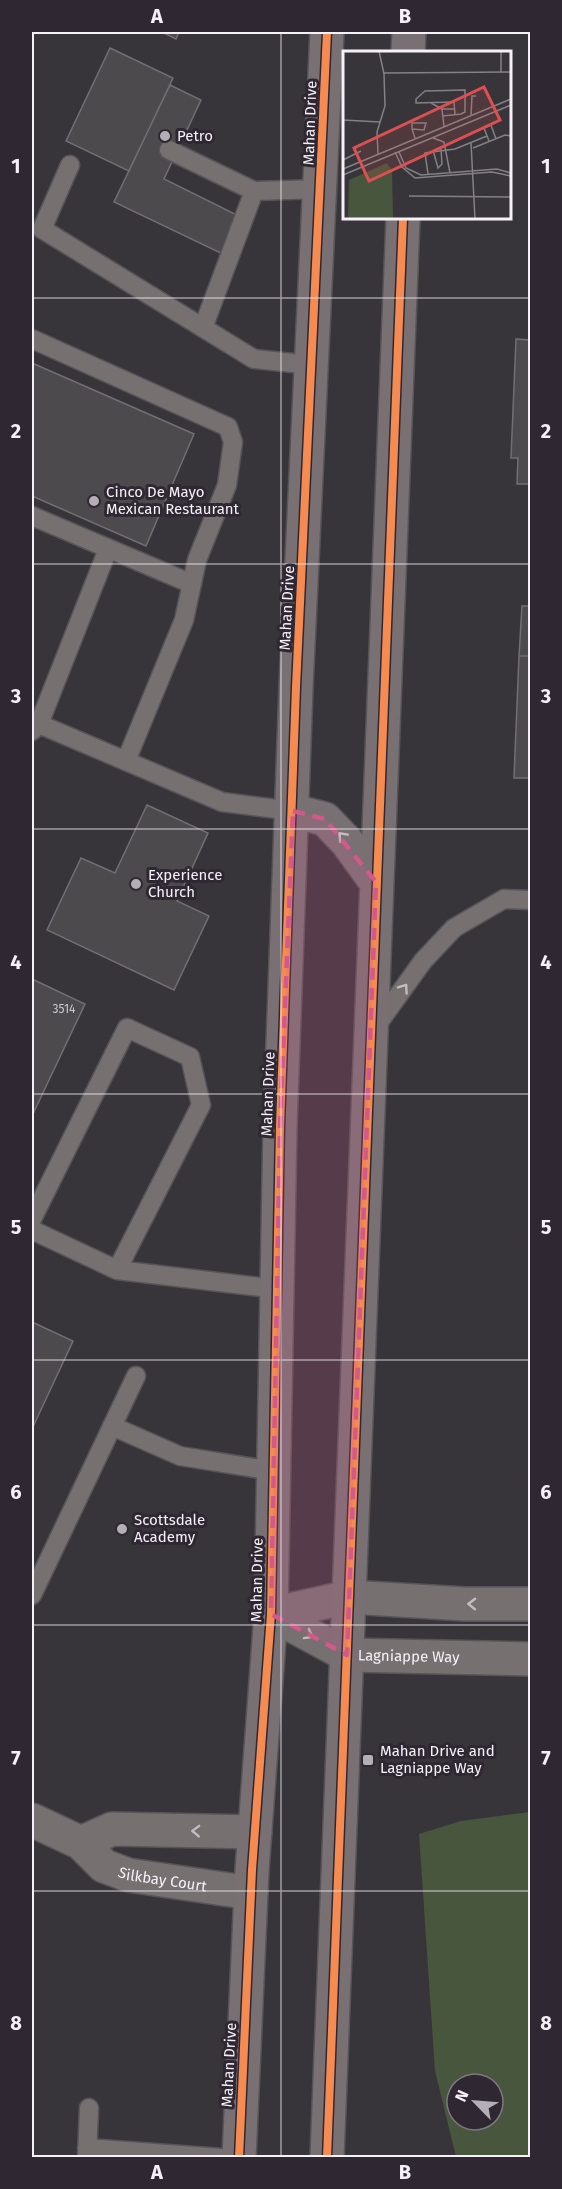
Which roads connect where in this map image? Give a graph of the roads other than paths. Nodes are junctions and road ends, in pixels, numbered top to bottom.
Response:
1 (327, 32) edge
2 (169, 150) dead end
3 (70, 165) dead end
4 (321, 189) junction
5 (254, 191) junction
6 (403, 219) edge
7 (203, 328) junction
8 (32, 339) edge
9 (312, 365) junction
10 (32, 516) edge
11 (108, 549) junction
12 (192, 584) junction
13 (35, 728) edge
14 (126, 761) junction
15 (293, 811) junction
16 (376, 882) junction
17 (531, 900) edge
18 (370, 1036) junction
19 (32, 1219) edge
20 (32, 1230) edge
21 (117, 1270) junction
22 (277, 1289) junction
23 (136, 1376) dead end
24 (112, 1426) junction
25 (273, 1471) junction
26 (32, 1595) edge
27 (349, 1597) junction
28 (531, 1604) edge
29 (271, 1614) junction
30 (347, 1656) junction
31 (531, 1659) edge
32 (32, 1820) edge
33 (255, 1832) junction
34 (81, 1843) junction
35 (250, 1893) junction
36 (89, 2108) dead end
37 (87, 2153) edge
38 (222, 2157) edge
39 (239, 2157) edge
40 (327, 2157) edge

1 - 4 main road, Mahan Drive
2 - 5 lane
3 - 7 lane
4 - 5 lane
4 - 9 main road, Mahan Drive
5 - 7 lane
6 - 16 main road
7 - 9 lane
8 - 12 lane
9 - 15 main road, Mahan Drive
10 - 11 lane
11 - 12 lane
11 - 13 lane
12 - 14 lane
13 - 14 lane
14 - 15 lane
16 -> 15 main road
15 - 22 main road, Mahan Drive
16 - 18 main road
18 -> 17 lane
18 - 27 main road
19 - 21 lane
20 - 21 lane
21 - 22 lane
22 - 25 main road, Mahan Drive
23 - 24 lane
24 - 25 lane
24 - 26 lane
25 - 29 main road, Mahan Drive
28 -> 27 street
27 - 29 street
27 - 30 main road
29 -> 30 street, Lagniappe Way
29 - 33 main road, Mahan Drive
30 - 31 street, Lagniappe Way
30 - 40 main road
32 - 34 street, Silkbay Court
33 -> 34 street
33 - 35 main road, Mahan Drive
34 - 35 street, Silkbay Court
35 - 39 main road, Mahan Drive
36 - 37 lane
37 - 38 lane

